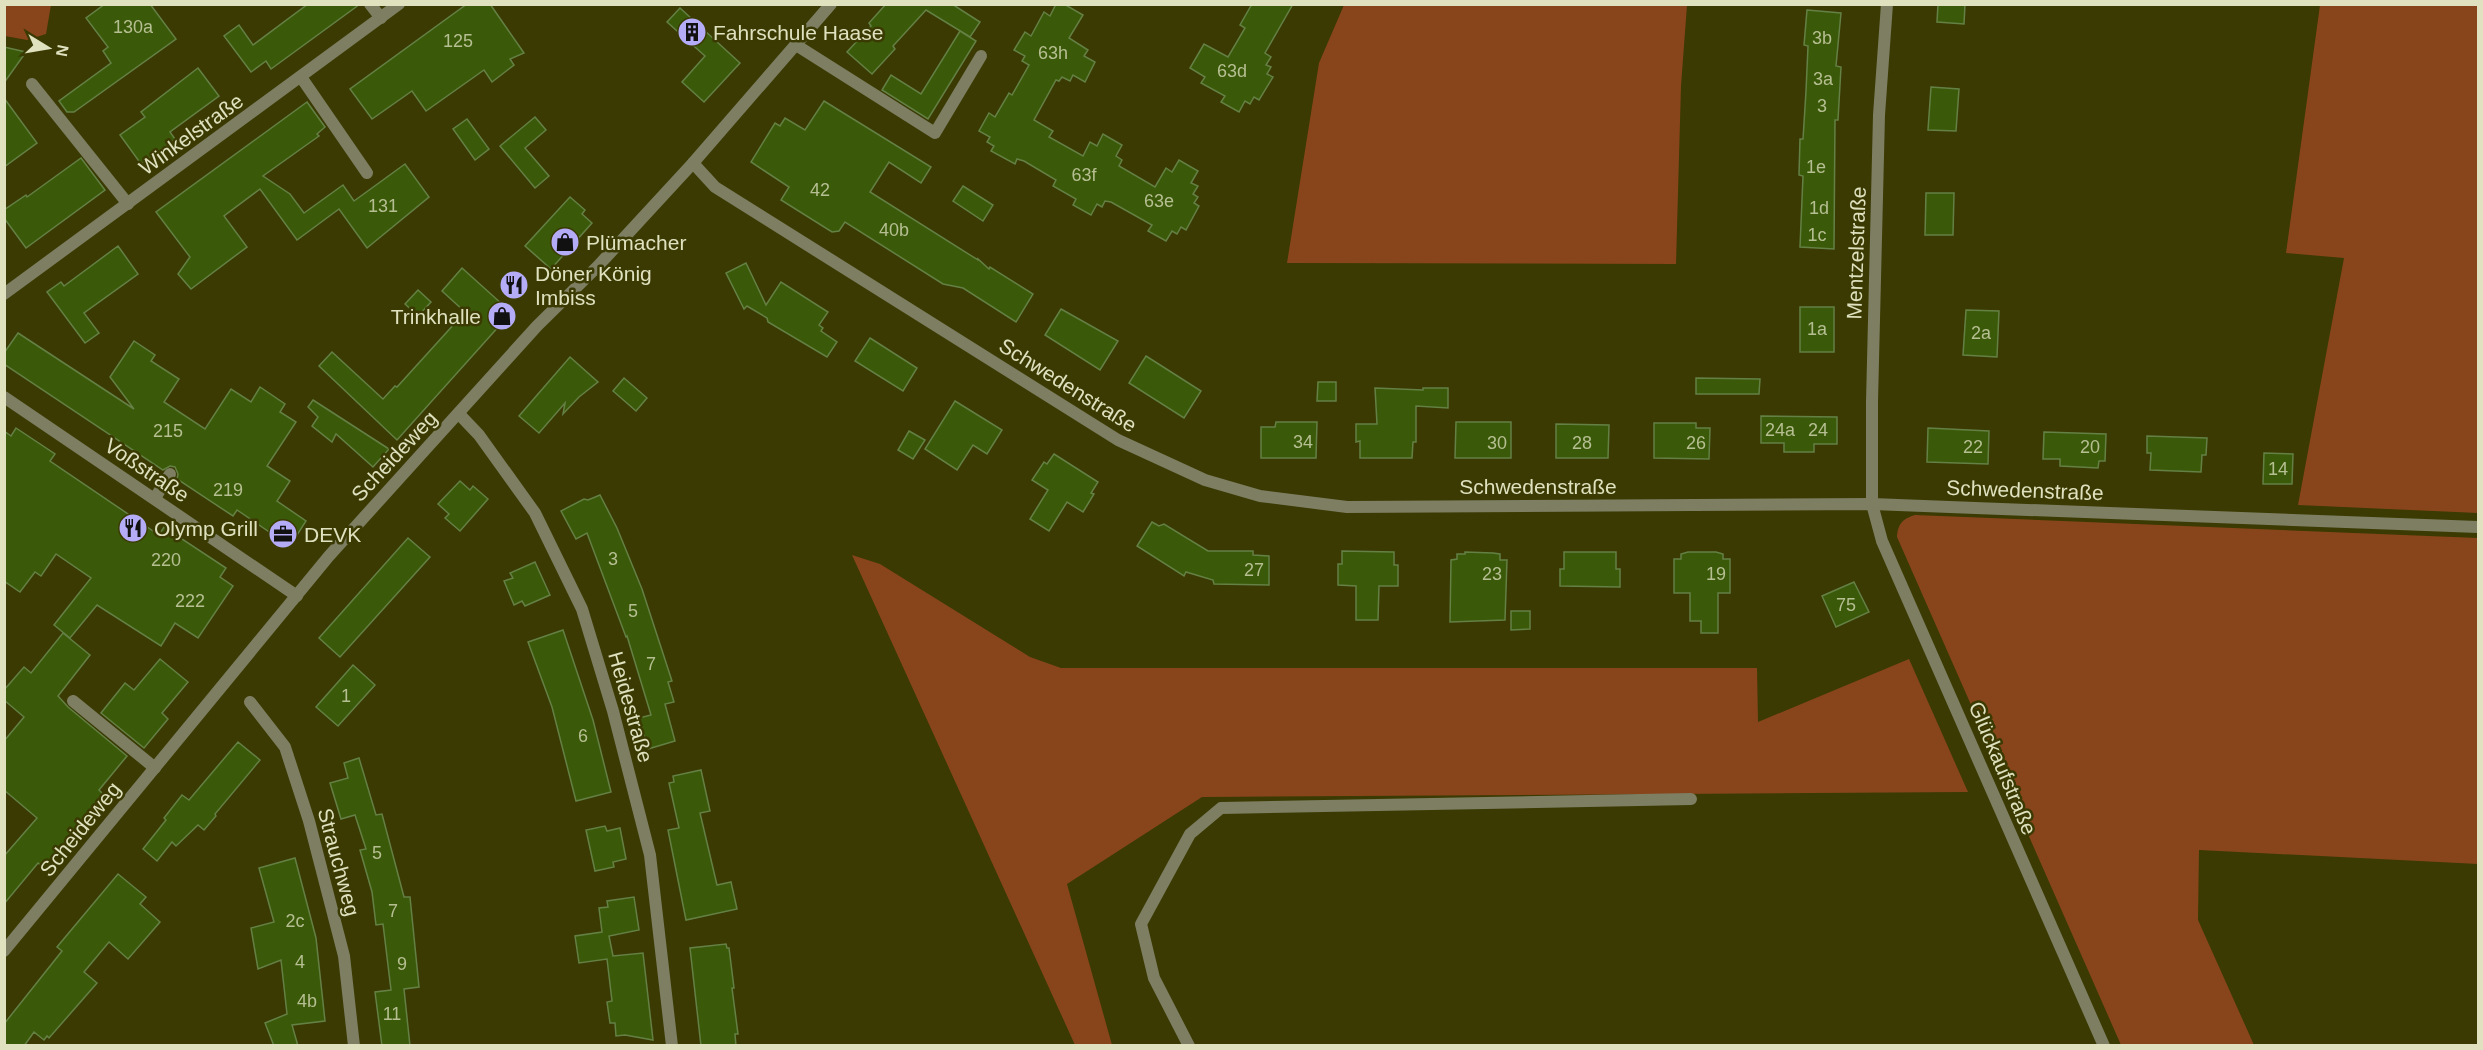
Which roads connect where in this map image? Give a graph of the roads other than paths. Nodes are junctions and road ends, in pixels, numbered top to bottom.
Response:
1 (370, 4) edge
2 (399, 4) edge
3 (831, 4) edge
4 (1887, 4) edge
5 (381, 18) junction
6 (796, 45) junction
7 (981, 56) dead end
8 (301, 77) junction
9 (32, 84) dead end
10 (693, 163) junction
11 (367, 173) dead end
12 (128, 204) junction
13 (4, 294) edge
14 (4, 397) edge
15 (459, 414) junction
16 (170, 474) dead end
17 (155, 498) junction
18 (1872, 504) junction
19 (2478, 527) edge
20 (297, 596) junction
21 (73, 701) dead end
22 (250, 702) dead end
23 (155, 768) junction
24 (1691, 799) dead end
25 (4, 951) edge
26 (354, 1046) edge
27 (672, 1046) edge
28 (1189, 1046) edge
29 (2104, 1046) edge

1 - 5 street
2 - 5 street, Winkelstraße
3 - 6 street, Scheideweg
4 - 18 street, Mentzelstraße
5 - 8 street, Winkelstraße
6 - 7 street
6 - 10 street, Scheideweg
8 - 11 street
8 - 12 street, Winkelstraße
9 - 12 street
10 - 15 street, Scheideweg
10 - 18 street, Schwedenstraße
12 - 13 street, Winkelstraße
14 - 17 street, Voßstraße
15 - 20 street, Scheideweg
15 - 27 street, Heidestraße
16 - 17 street
17 - 20 street, Voßstraße
18 - 19 street, Schwedenstraße
18 - 29 street, Glückaufstraße
20 - 23 street, Scheideweg
21 - 23 street
22 - 26 street, Strauchweg
23 - 25 street, Scheideweg
24 - 28 street

